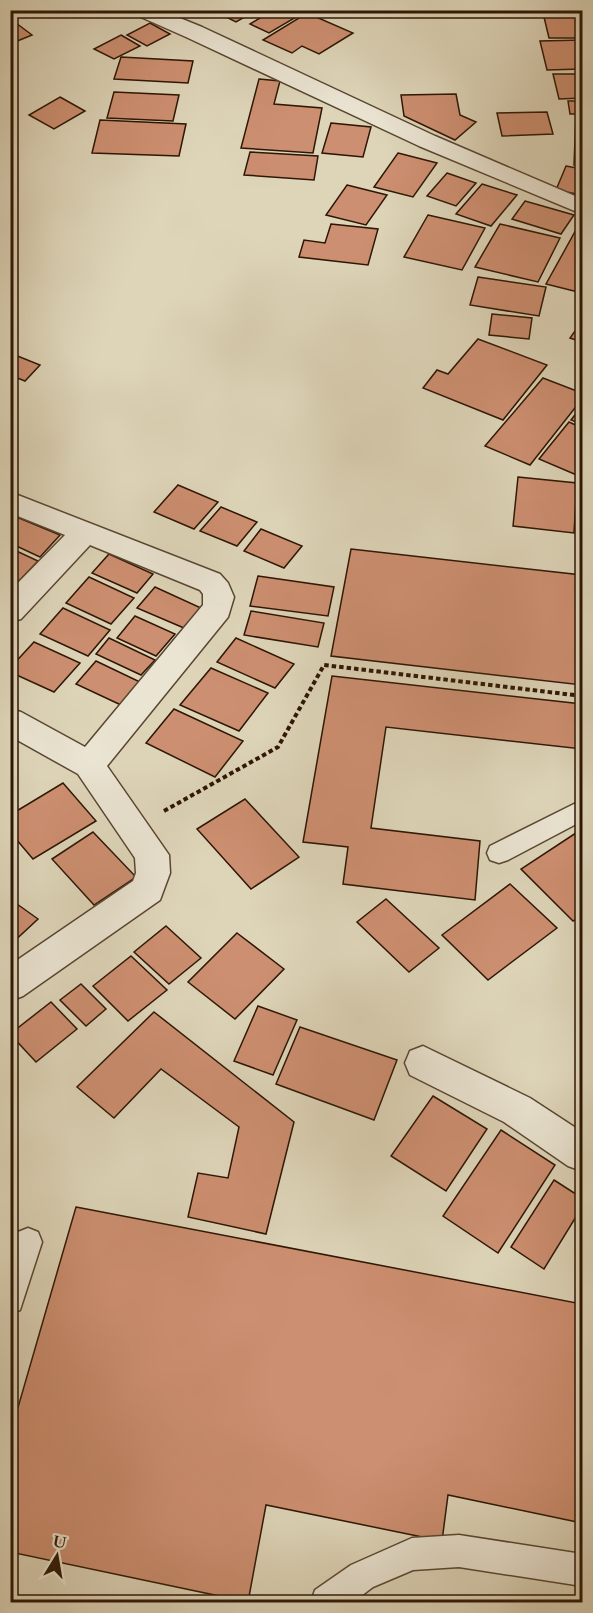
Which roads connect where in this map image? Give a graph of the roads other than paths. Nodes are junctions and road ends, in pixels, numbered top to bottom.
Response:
1 (141, 10) edge
2 (582, 207) edge
3 (10, 502) edge
4 (85, 532) junction
5 (10, 611) edge
6 (10, 721) edge
7 (89, 765) junction
8 (582, 810) edge
9 (499, 853) dead end
10 (10, 985) edge
11 (423, 1063) dead end
12 (582, 1154) edge
13 (28, 1242) dead end
14 (10, 1300) edge
15 (582, 1570) edge
16 (327, 1602) edge

1 - 2 street
3 - 4 street
4 - 5 street
4 - 7 street
6 - 7 street
7 - 10 street
8 - 9 lane
11 - 12 street
13 - 14 lane
15 - 16 lane

